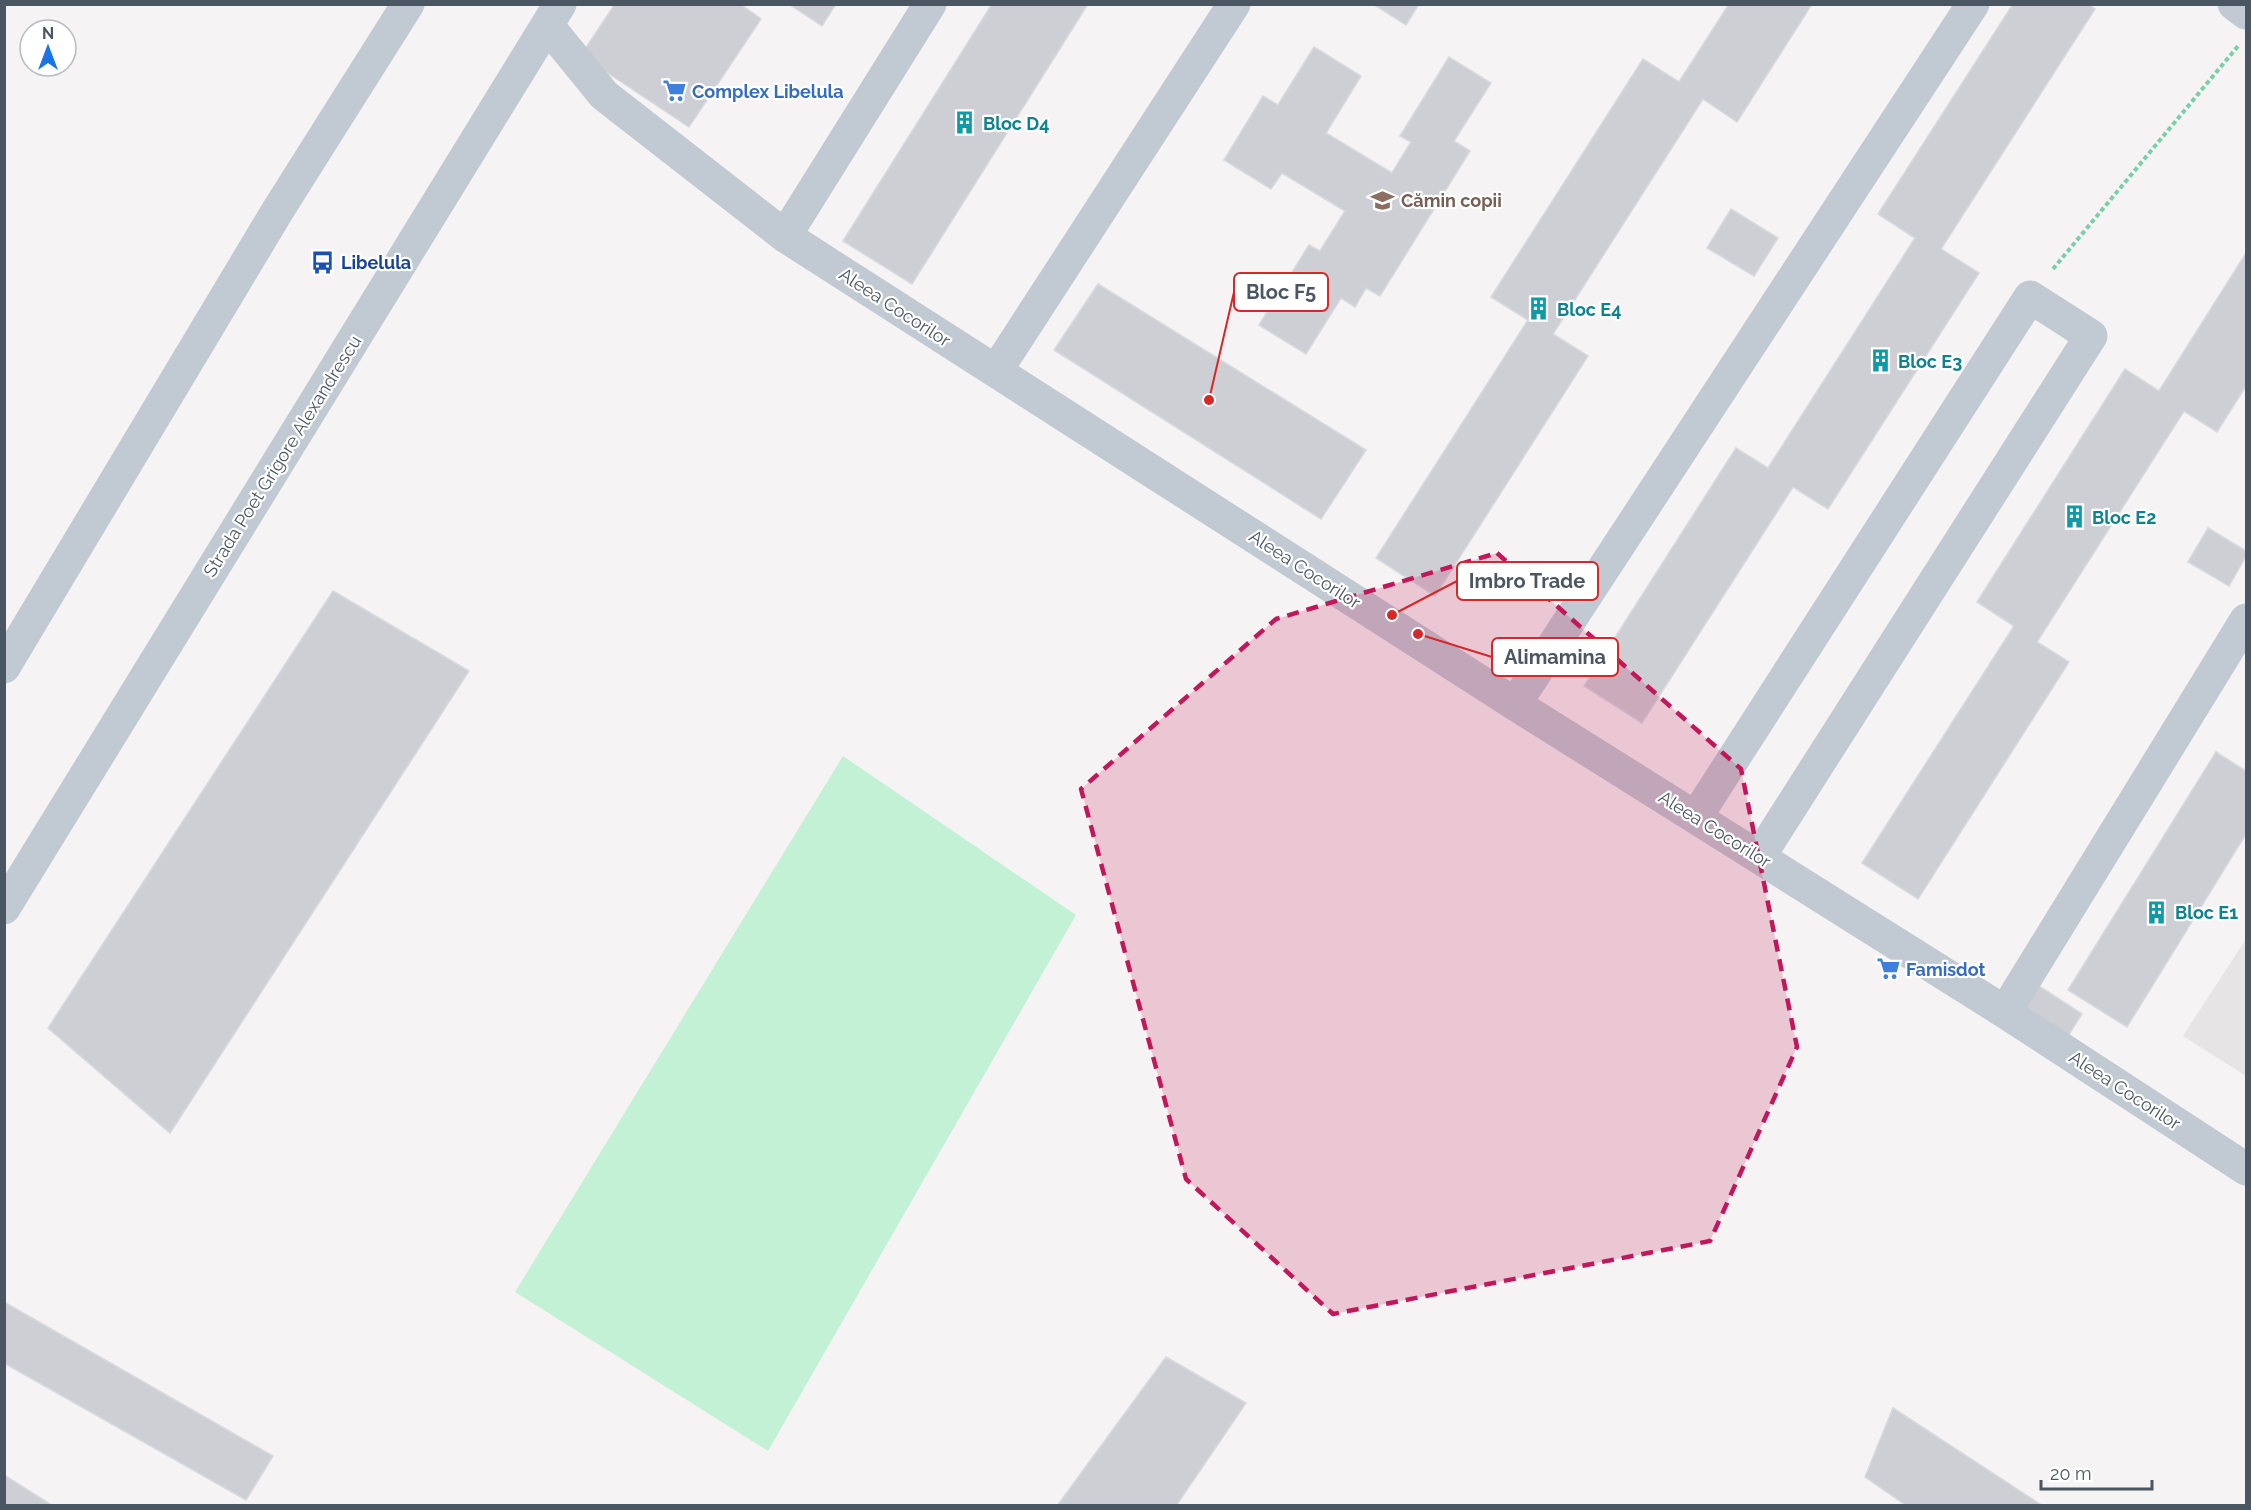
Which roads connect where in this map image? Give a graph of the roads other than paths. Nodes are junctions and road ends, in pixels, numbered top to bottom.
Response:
1 (408, 4) edge
2 (930, 4) edge
3 (1234, 4) edge
4 (1973, 4) edge
5 (2235, 4) edge
6 (2247, 12) edge
7 (554, 15) edge
8 (785, 236) junction
9 (996, 371) junction
10 (2247, 620) edge
11 (4, 667) edge
12 (1515, 704) junction
13 (1696, 818) junction
14 (1759, 857) junction
15 (4, 908) edge
16 (2005, 1012) junction
17 (2247, 1169) edge

1 - 11 street
2 - 8 street
3 - 9 street
4 - 12 street
5 - 6 street
7 - 8 street, Aleea Cocorilor
7 - 15 street, Strada Poet Grigore Alexandrescu
8 - 9 street, Aleea Cocorilor
9 - 12 street, Aleea Cocorilor
10 - 16 street
12 - 13 street, Aleea Cocorilor
13 - 14 street, Aleea Cocorilor
13 - 14 street
14 - 16 street, Aleea Cocorilor
16 - 17 street, Aleea Cocorilor

